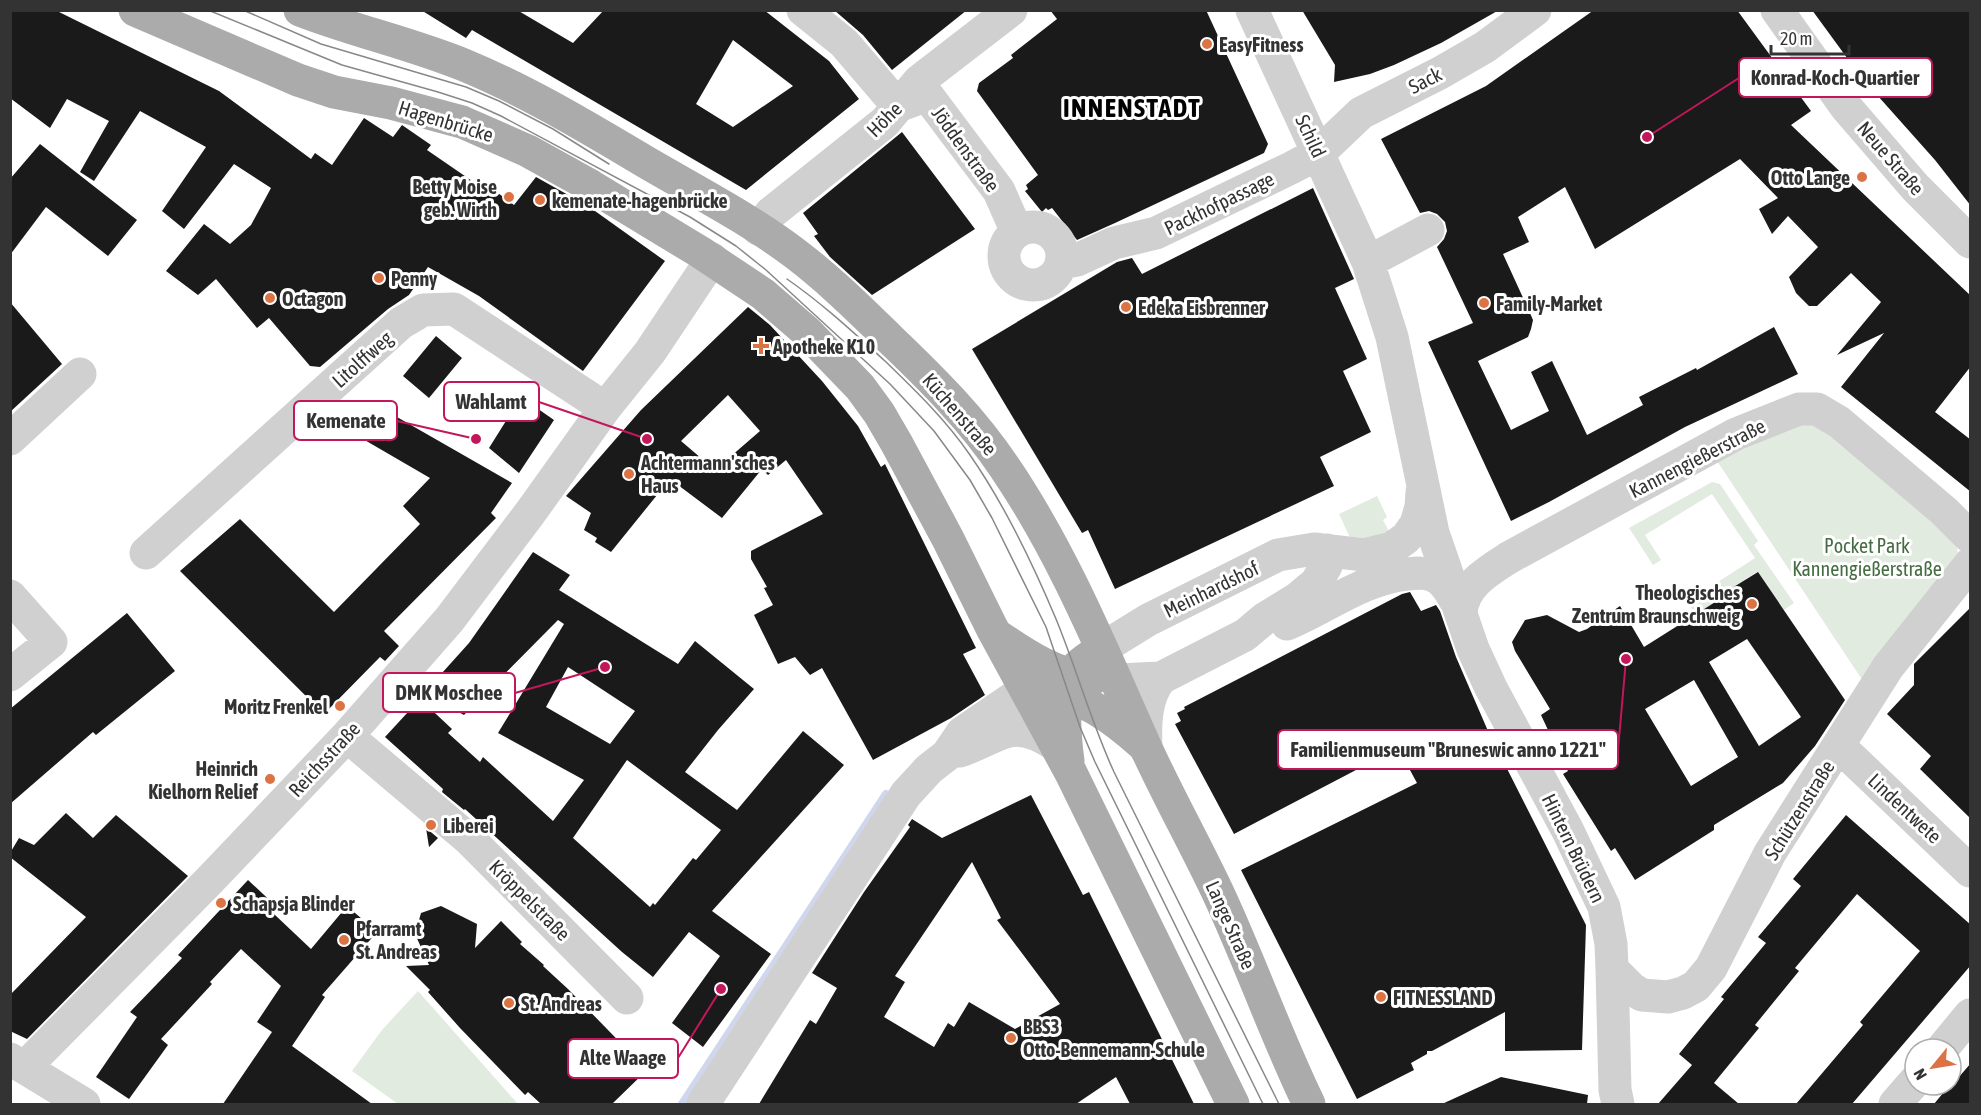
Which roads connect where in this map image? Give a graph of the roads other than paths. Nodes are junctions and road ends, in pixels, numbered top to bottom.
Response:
1 (135, 10) edge
2 (300, 10) edge
3 (803, 10) edge
4 (1011, 10) edge
5 (1252, 10) edge
6 (1535, 10) edge
7 (1777, 10) edge
8 (898, 106) junction
9 (1319, 153) junction
10 (758, 229) junction
11 (1428, 230) dead end
12 (1017, 232) junction
13 (1967, 232) edge
14 (1368, 262) junction
15 (1061, 263) junction
16 (724, 268) junction
17 (80, 374) dead end
18 (605, 408) junction
19 (1414, 435) joint
20 (10, 438) edge
21 (1422, 481) junction
22 (1436, 543) junction
23 (1970, 544) edge
24 (1327, 550) junction
25 (146, 553) dead end
26 (1388, 576) junction
27 (10, 596) edge
28 (1461, 613) junction
29 (994, 633) junction
30 (1245, 635) junction
31 (1101, 649) junction
32 (10, 675) edge
33 (1161, 678) junction
34 (1117, 680) junction
35 (1069, 684) junction
36 (1025, 690) junction
37 (347, 736) junction
38 (1054, 744) junction
39 (1839, 746) junction
40 (1146, 749) junction
41 (947, 755) junction
42 (1071, 773) junction
43 (1971, 871) edge
44 (1612, 969) junction
45 (627, 998) dead end
46 (1971, 1015) edge
47 (1952, 1037) edge
48 (18, 1063) edge
49 (84, 1104) edge
50 (703, 1104) edge
51 (1233, 1104) edge
52 (1309, 1104) edge
53 (1618, 1104) edge

1 - 16 main road, Hagenbrücke
2 - 10 main road
3 - 8 street
4 - 8 street, Höhe
5 - 9 street, Schild
6 - 9 street, Sack
7 - 13 street, Neue Straße
8 - 10 street, Höhe
8 - 12 street, Jöddenstraße
9 - 14 street, Schild
9 - 15 street, Packhofpassage
10 - 31 main road, Küchenstraße
11 - 14 street
12 - 15 street
12 - 15 street
14 - 19 street, Schild
16 - 18 street, Reichsstraße
16 - 29 main road
17 - 20 street
18 - 25 street, Litolffweg
18 - 37 street, Reichsstraße
19 - 21 street, Hintern Brüdern
21 - 22 street, Hintern Brüdern
21 - 24 street, Meinhardshof
22 - 26 street
22 - 28 street, Hintern Brüdern
23 - 28 street, Kannengießerstraße
23 - 39 street, Schützenstraße
24 - 30 street
24 - 31 street, Meinhardshof
26 - 28 street
26 - 30 street
27 - 32 street
28 - 44 street, Hintern Brüdern
29 - 35 main road
29 - 36 main road
30 - 33 street
31 - 34 main road, Lange Straße
31 - 35 main road
33 - 34 street
33 - 40 street, Lange Straße
34 - 35 main road
34 - 40 main road, Lange Straße
35 - 36 main road, Lange Straße
35 - 40 main road, Lange Straße
35 - 42 main road
36 - 38 main road
36 - 41 street
37 - 45 street, Kröppelstraße
37 - 48 street, Reichsstraße
38 - 41 street
38 - 42 main road
39 - 43 street, Lindentwete
39 - 44 street, Schützenstraße
40 - 52 main road, Lange Straße
41 - 50 street
42 - 51 main road
44 - 53 street, Hintern Brüdern
46 - 47 street
48 - 49 street

